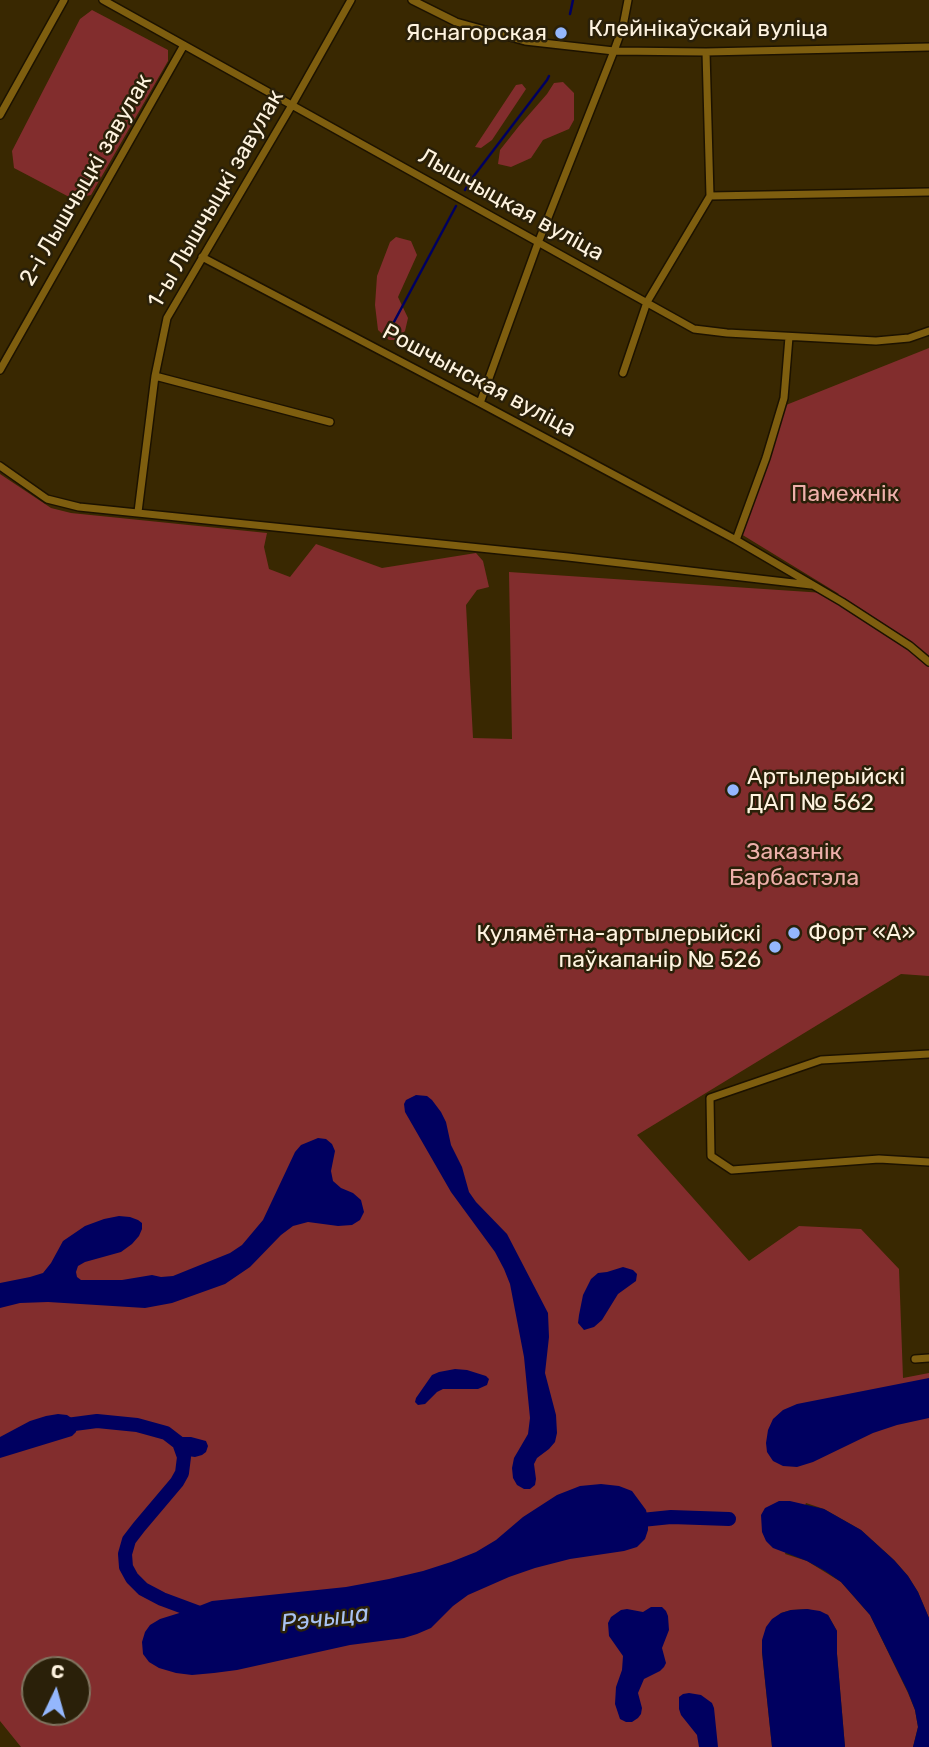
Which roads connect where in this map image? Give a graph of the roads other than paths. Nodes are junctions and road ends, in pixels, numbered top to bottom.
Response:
1 (64, 0) edge
2 (103, 0) edge
3 (351, 0) edge
4 (412, 0) edge
5 (628, 0) edge
6 (184, 45) junction
7 (929, 47) edge
8 (614, 51) junction
9 (706, 52) junction
10 (292, 105) junction
11 (0, 115) edge
12 (929, 192) edge
13 (710, 196) junction
14 (538, 243) junction
15 (202, 257) junction
16 (647, 302) junction
17 (929, 331) edge
18 (789, 337) junction
19 (0, 370) edge
20 (622, 373) dead end
21 (155, 376) junction
22 (480, 403) junction
23 (330, 422) dead end
24 (0, 466) edge
25 (138, 512) junction
26 (736, 540) junction
27 (815, 586) junction
28 (929, 662) edge
29 (929, 1054) edge
30 (929, 1162) edge
31 (929, 1358) edge
32 (915, 1359) dead end

1 - 11 street
2 - 6 street, Лышчыцкая вуліца
3 - 10 street, 1-ы Лышчыцкі завулак
4 - 8 street, Клейнікаўскай вуліца
5 - 8 street
6 - 10 street, Лышчыцкая вуліца
6 - 19 street, 2-і Лышчыцкі завулак
7 - 9 street, Клейнікаўскай вуліца
8 - 9 street, Клейнікаўскай вуліца
8 - 14 street
9 - 13 street
10 - 14 street, Лышчыцкая вуліца
10 - 15 street, 1-ы Лышчыцкі завулак
12 - 13 street
13 - 16 street
14 - 16 street, Лышчыцкая вуліца
14 - 22 street
15 - 21 street, 1-ы Лышчыцкі завулак
15 - 22 street, Рошчынская вуліца
16 - 18 street, Лышчыцкая вуліца
16 - 20 street
17 - 18 street, Лышчыцкая вуліца
18 - 26 street
21 - 23 street
21 - 25 street, 1-ы Лышчыцкі завулак
22 - 26 street, Рошчынская вуліца
24 - 25 street
25 - 27 street
26 - 27 street, Рошчынская вуліца
27 - 28 street, Рошчынская вуліца
29 - 30 street
31 - 32 street

